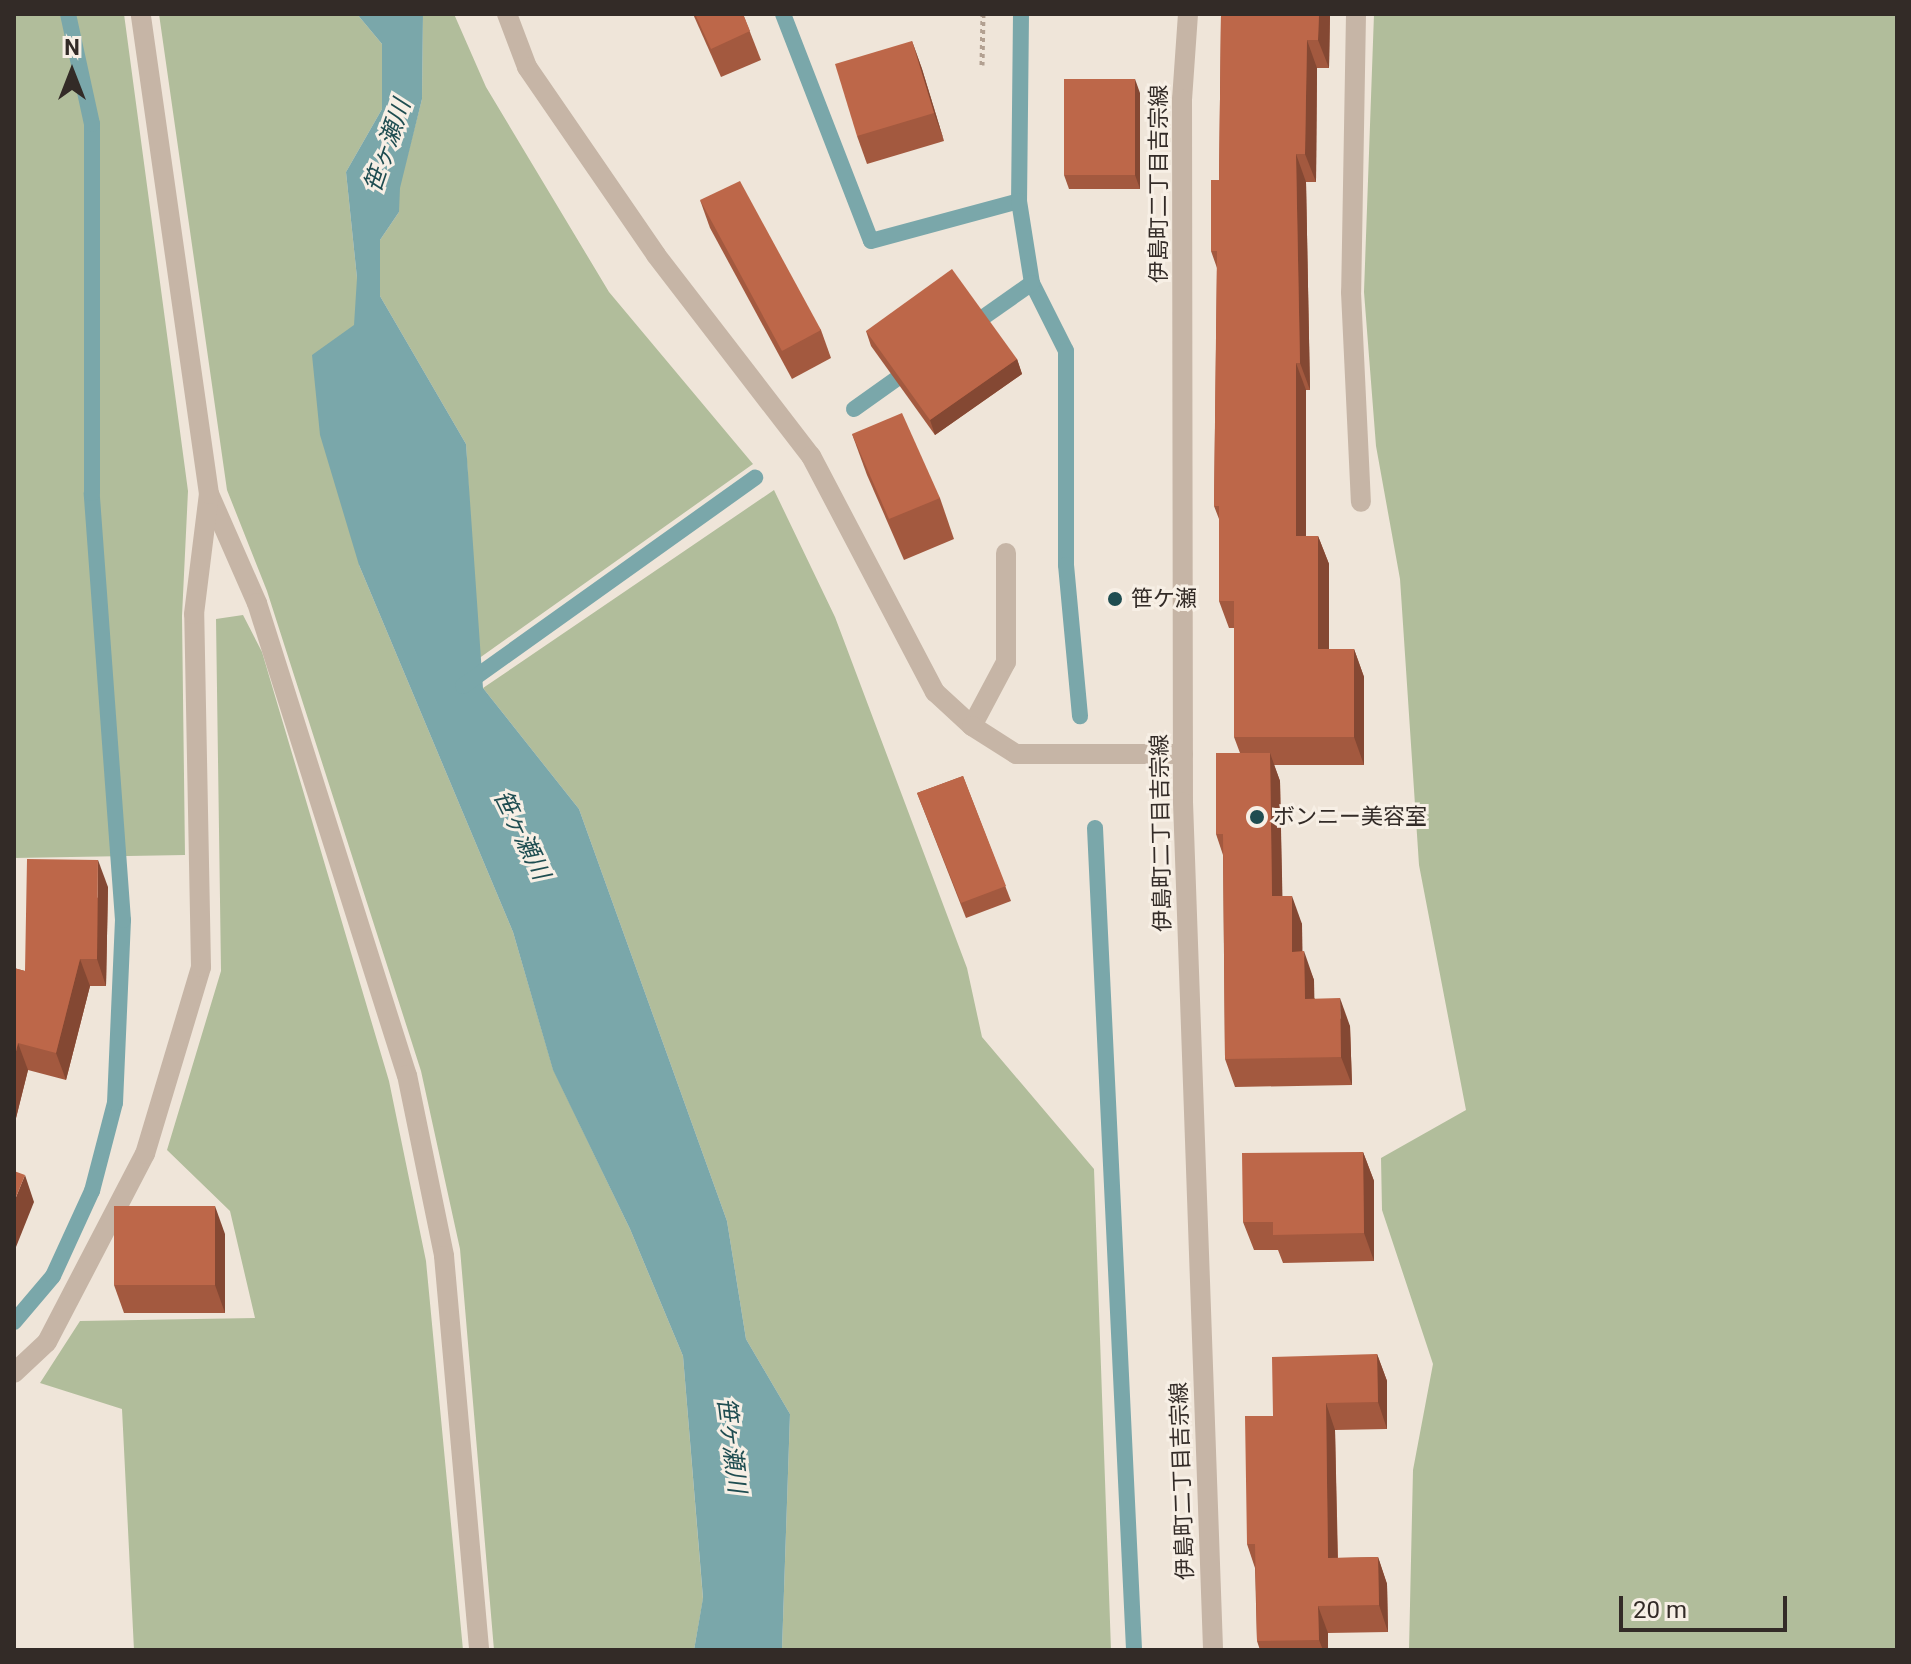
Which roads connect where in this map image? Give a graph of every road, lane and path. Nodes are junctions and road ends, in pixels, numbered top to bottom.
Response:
1 (141, 14) edge
2 (507, 14) edge
3 (983, 14) edge
4 (1188, 14) edge
5 (1356, 14) edge
6 (982, 65) dead end
7 (209, 494) junction
8 (1361, 502) dead end
9 (1006, 553) dead end
10 (972, 726) junction
11 (1183, 754) junction
12 (14, 1373) edge
13 (479, 1650) edge
14 (1213, 1650) edge

1 - 7 street
2 - 10 street
3 - 6 path
4 - 11 street, 伊島町二丁目吉宗線
5 - 8 street
7 - 12 street
7 - 13 street
9 - 10 street
10 - 11 street
11 - 14 street, 伊島町二丁目吉宗線

